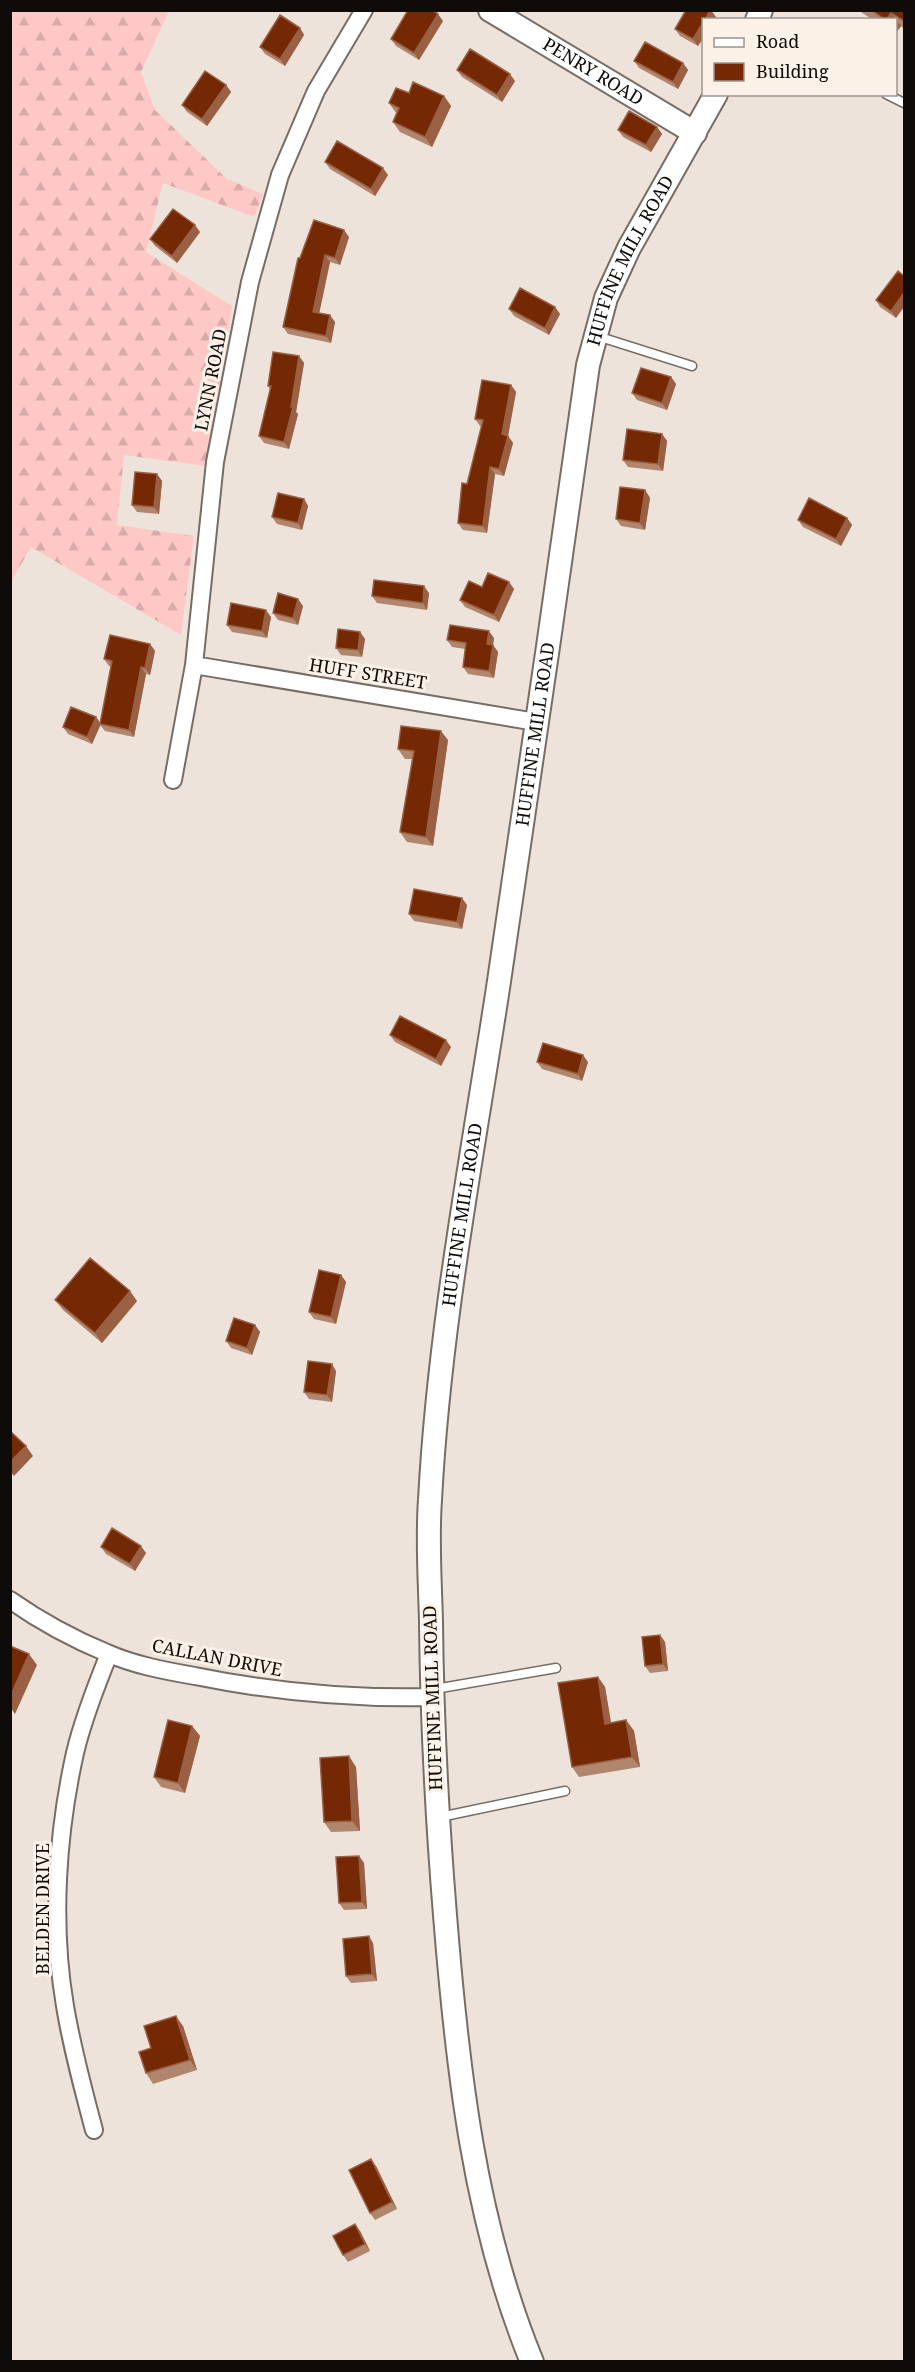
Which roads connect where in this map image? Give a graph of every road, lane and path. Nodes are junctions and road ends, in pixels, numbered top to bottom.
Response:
1 (364, 10) edge
2 (490, 10) edge
3 (715, 96) edge
4 (890, 96) edge
5 (904, 103) edge
6 (695, 133) junction
7 (596, 336) junction
8 (692, 366) dead end
9 (194, 665) junction
10 (536, 722) junction
11 (173, 780) dead end
12 (10, 1600) edge
13 (109, 1654) junction
14 (556, 1668) dead end
15 (432, 1693) junction
16 (565, 1791) dead end
17 (437, 1817) junction
18 (94, 2130) dead end
19 (523, 2338) junction
20 (523, 2361) edge
21 (532, 2361) edge

1 - 9 street, LYNN ROAD
2 - 6 main road, PENRY ROAD
3 - 6 main road, HUFFINE MILL ROAD
4 - 5 lane
6 - 7 main road, HUFFINE MILL ROAD
7 - 8 lane
7 - 10 main road, HUFFINE MILL ROAD
9 - 10 street, HUFF STREET
9 - 11 street, LYNN ROAD
10 - 15 main road, HUFFINE MILL ROAD
12 - 13 street, CALLAN DRIVE
13 - 15 street, CALLAN DRIVE
13 - 18 street, BELDEN DRIVE
14 - 15 lane
15 - 17 main road, HUFFINE MILL ROAD
16 - 17 lane
17 - 19 main road, HUFFINE MILL ROAD
19 - 20 main road
19 - 21 main road, HUFFINE MILL ROAD

